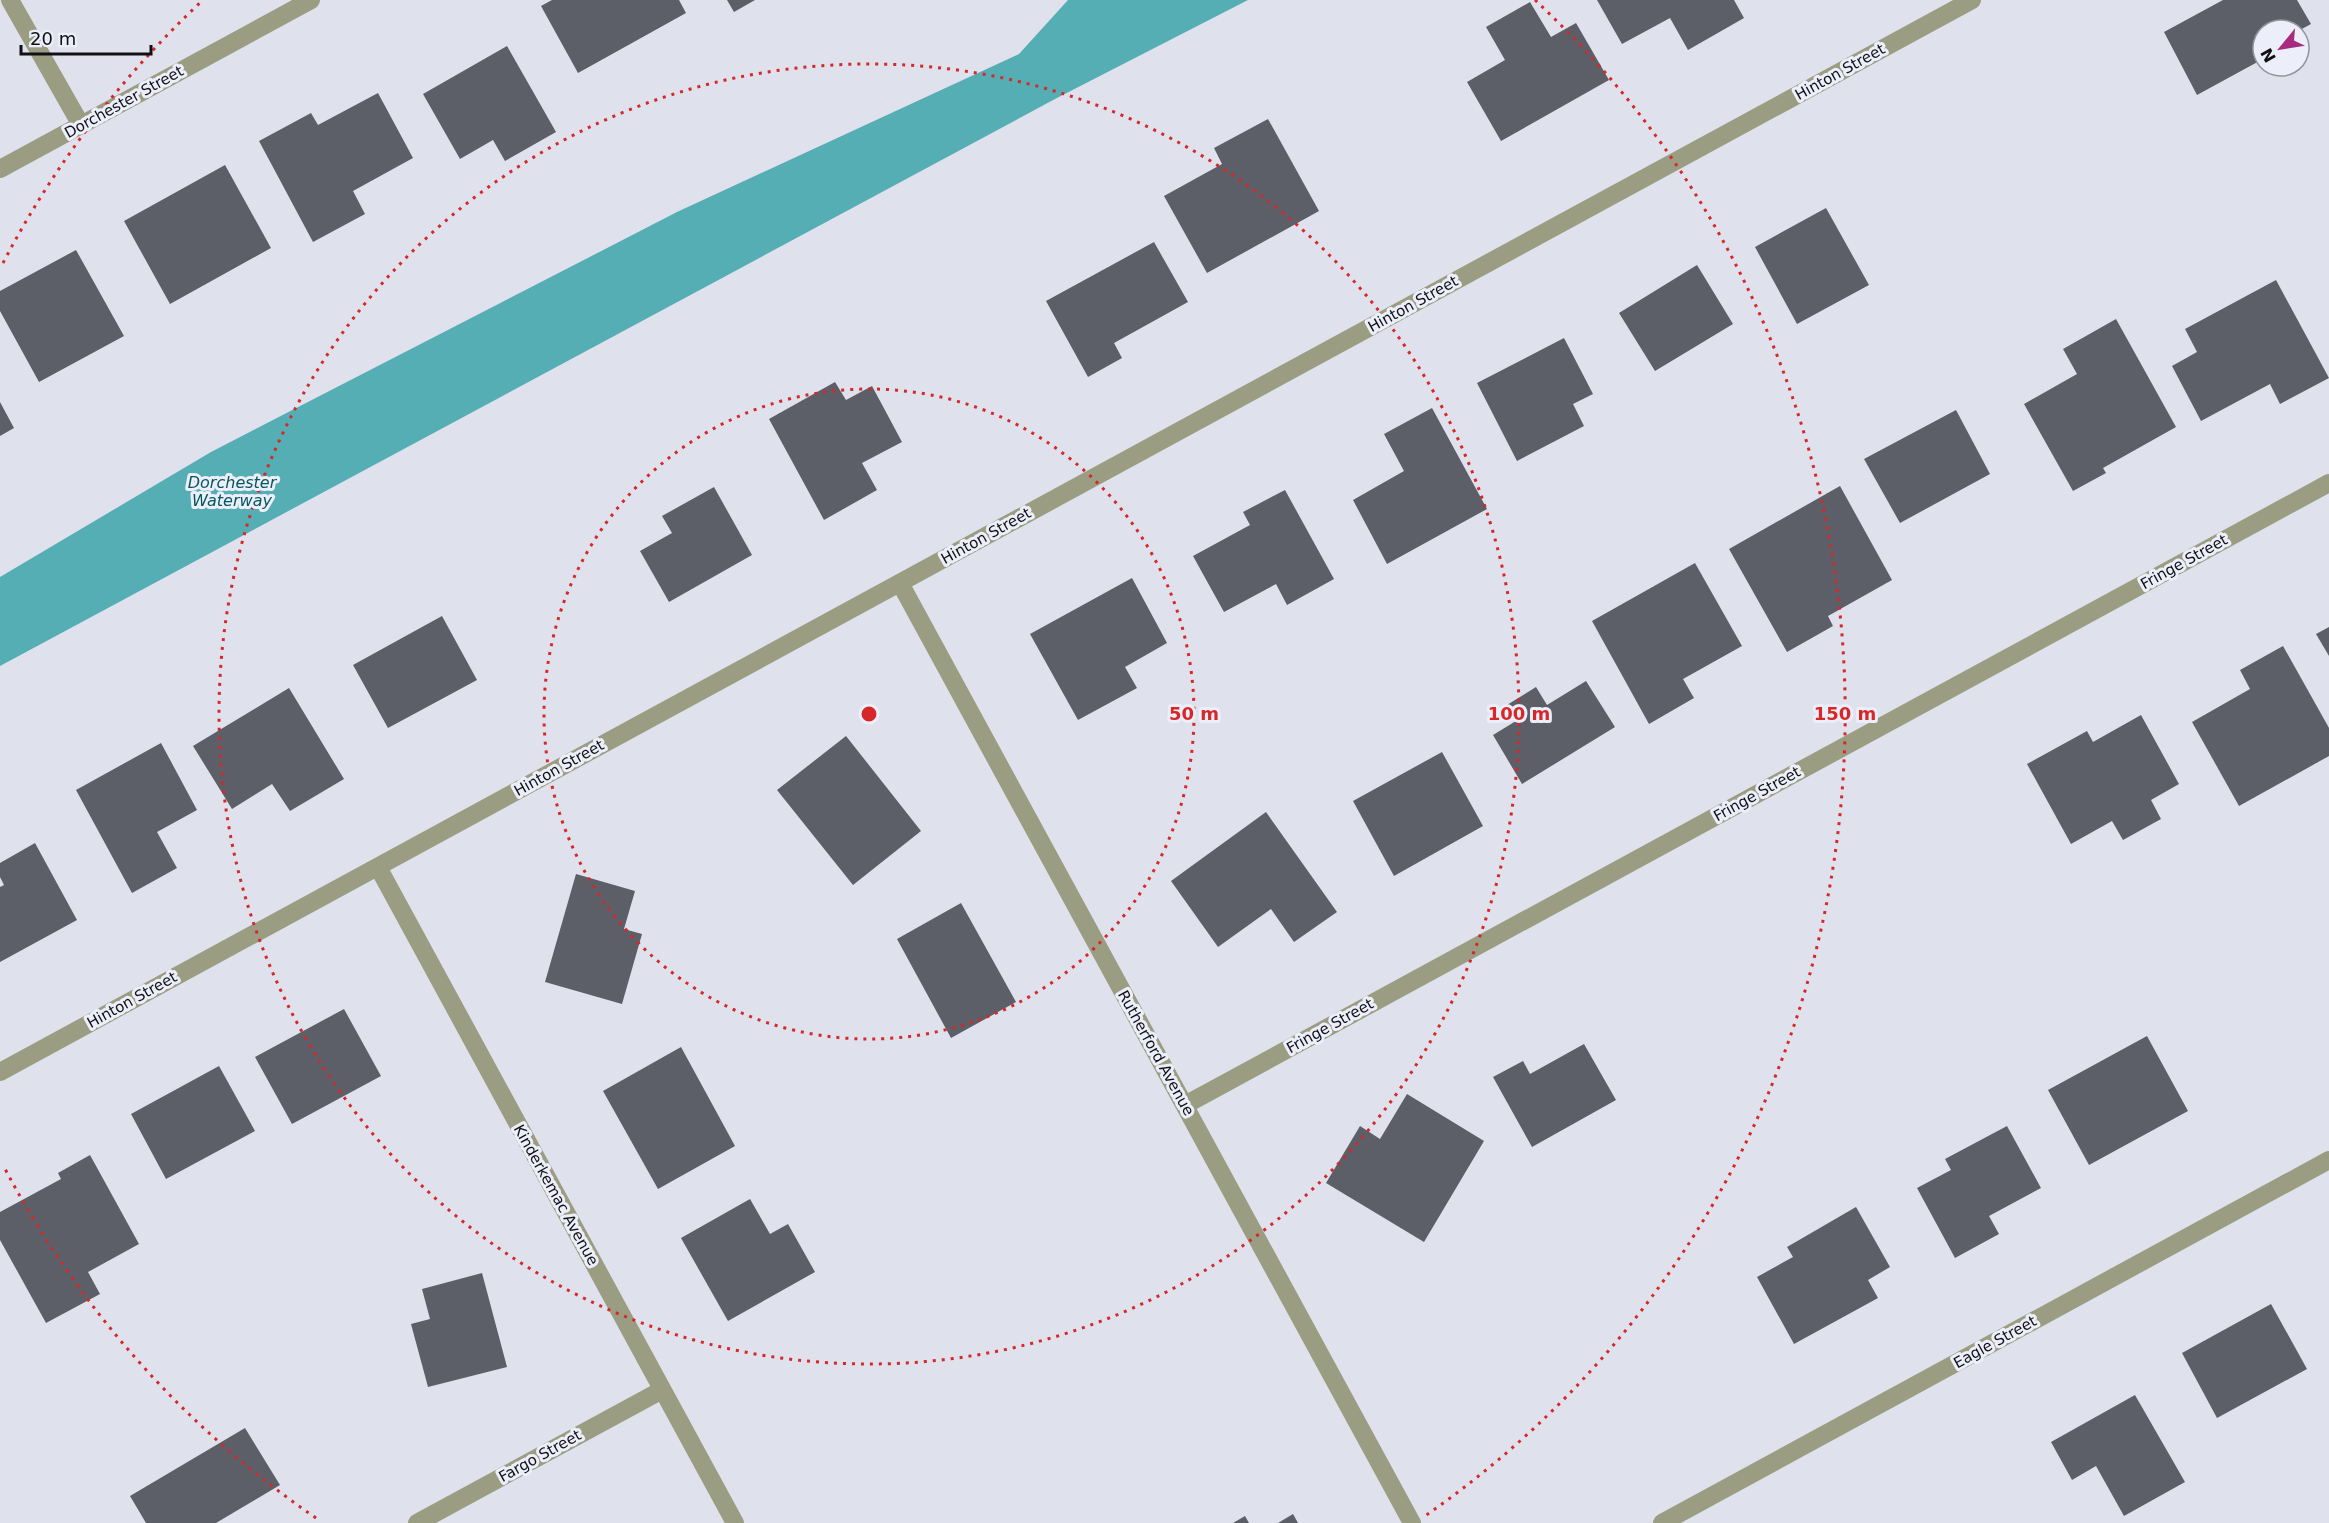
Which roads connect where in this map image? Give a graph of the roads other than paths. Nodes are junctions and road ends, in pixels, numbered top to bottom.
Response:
1 (10, 0) edge
2 (311, 0) edge
3 (1972, 0) edge
4 (81, 124) junction
5 (0, 169) edge
6 (2329, 483) edge
7 (900, 583) junction
8 (378, 867) junction
9 (0, 1072) edge
10 (1185, 1105) junction
11 (2329, 1160) edge
12 (662, 1390) junction
13 (417, 1523) edge
14 (735, 1523) edge
15 (1412, 1523) edge
16 (1662, 1523) edge

1 - 4 street
2 - 4 street, Dorchester Street
3 - 7 street, Hinton Street
4 - 5 street, Dorchester Street
6 - 10 street, Fringe Street
7 - 8 street, Hinton Street
7 - 10 street, Rutherford Avenue
8 - 9 street, Hinton Street
8 - 12 street, Kinderkemac Avenue
10 - 15 street, Rutherford Avenue
11 - 16 street, Eagle Street
12 - 13 street, Fargo Street
12 - 14 street, Kinderkemac Avenue

